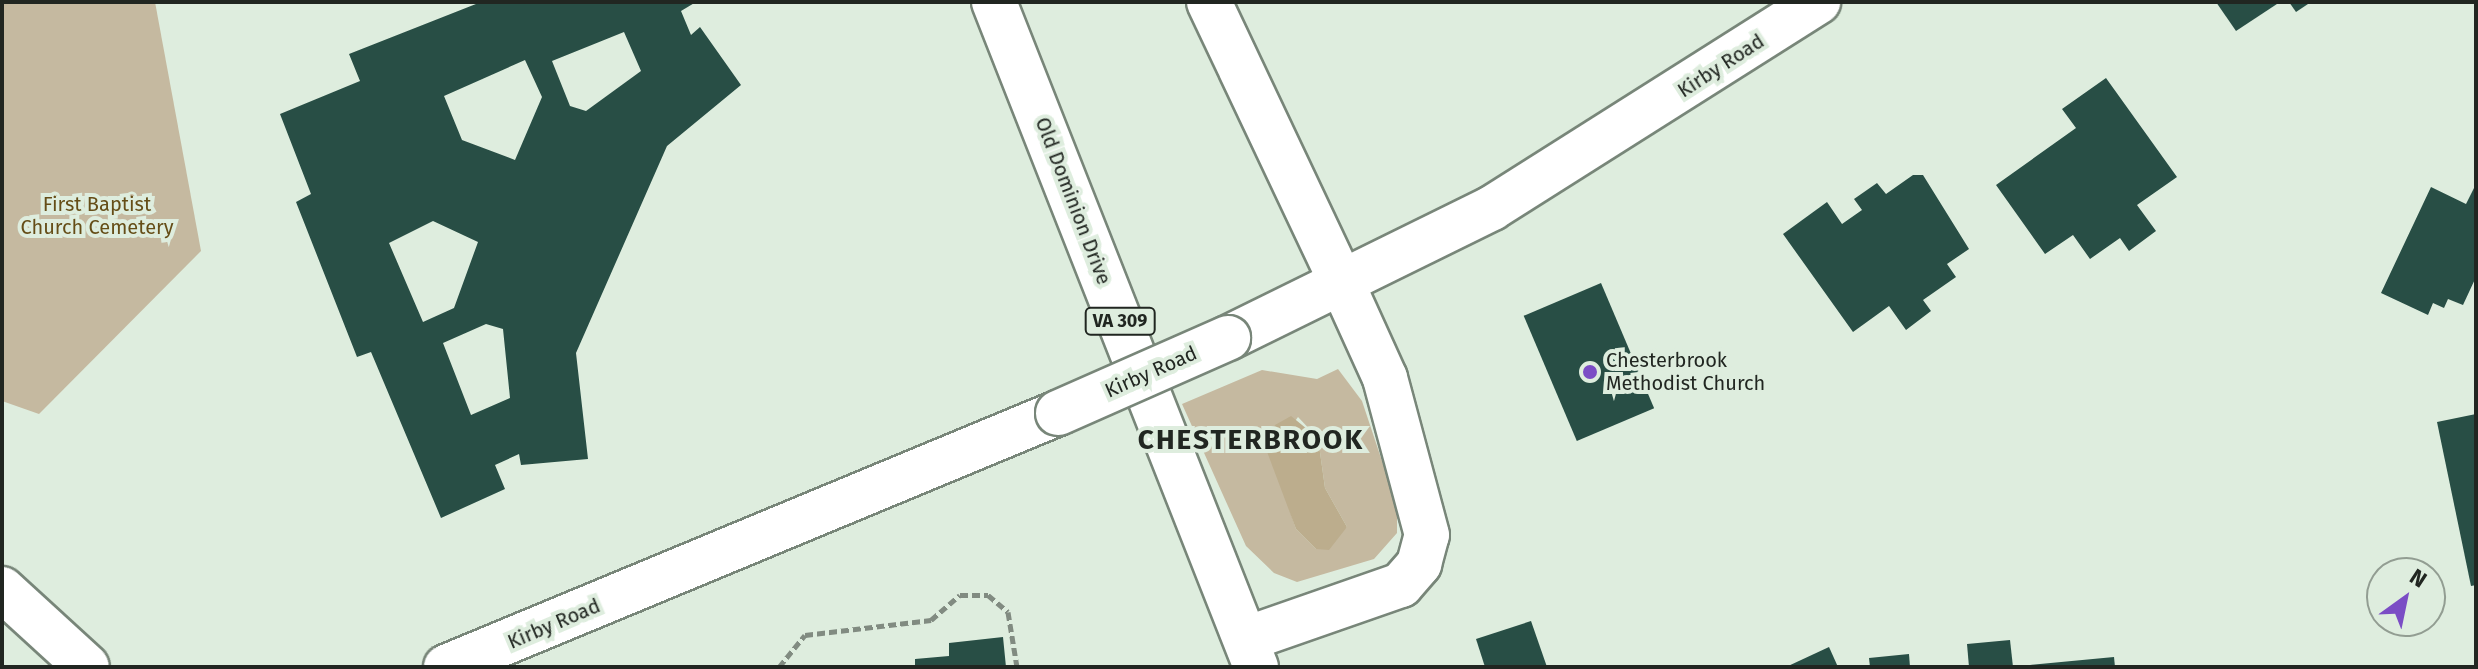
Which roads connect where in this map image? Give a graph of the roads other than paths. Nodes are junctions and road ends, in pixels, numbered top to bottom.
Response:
1 (994, 2) edge
2 (1209, 2) edge
3 (1818, 2) edge
4 (1341, 281) junction
5 (2, 589) edge
6 (1251, 653) edge
7 (87, 667) edge
8 (446, 667) edge

1 - 6 main road, Old Dominion Drive / VA 309
2 - 4 main road
3 - 4 main road, Kirby Road
4 - 6 main road
4 - 8 main road, Kirby Road, bridge
5 - 7 main road

